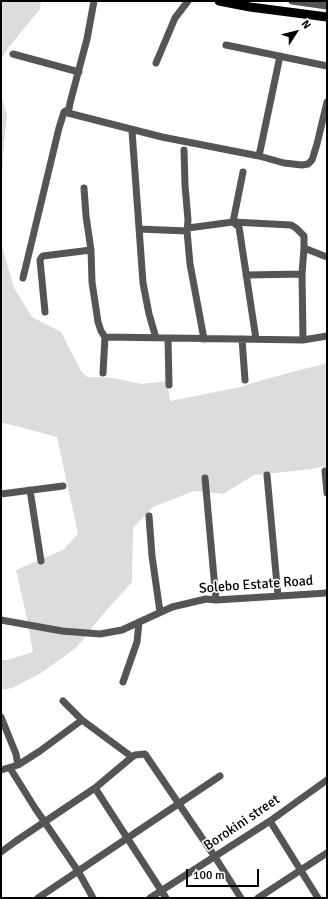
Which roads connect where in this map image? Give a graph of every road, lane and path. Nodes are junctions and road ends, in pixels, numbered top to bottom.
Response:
1 (94, 1) edge
2 (188, 1) edge
3 (222, 1) edge
4 (292, 1) edge
5 (327, 6) edge
6 (327, 17) edge
7 (226, 45) dead end
8 (13, 54) dead end
9 (280, 56) junction
10 (156, 63) dead end
11 (327, 66) edge
12 (79, 72) junction
13 (327, 102) edge
14 (64, 112) junction
15 (132, 131) junction
16 (184, 150) dead end
17 (259, 156) junction
18 (243, 172) dead end
19 (84, 188) dead end
20 (233, 222) junction
21 (138, 229) junction
22 (187, 229) junction
23 (304, 248) junction
24 (91, 250) junction
25 (327, 256) edge
26 (302, 274) junction
27 (246, 275) junction
28 (23, 278) dead end
29 (45, 312) dead end
30 (327, 336) edge
31 (105, 337) junction
32 (156, 338) junction
33 (168, 338) junction
34 (204, 339) junction
35 (242, 339) junction
36 (256, 339) junction
37 (303, 340) junction
38 (103, 374) dead end
39 (245, 380) dead end
40 (169, 385) dead end
41 (325, 471) dead end
42 (267, 475) dead end
43 (204, 478) dead end
44 (63, 486) dead end
45 (30, 490) junction
46 (327, 493) edge
47 (1, 494) edge
48 (149, 516) dead end
49 (42, 561) dead end
50 (327, 593) edge
51 (278, 596) junction
52 (216, 600) junction
53 (160, 612) junction
54 (1, 620) edge
55 (139, 622) junction
56 (123, 682) dead end
57 (62, 701) dead end
58 (1, 717) edge
59 (82, 720) junction
60 (132, 757) junction
61 (18, 765) junction
62 (10, 768) junction
63 (1, 770) edge
64 (220, 776) dead end
65 (327, 780) edge
66 (95, 788) junction
67 (179, 804) junction
68 (270, 821) junction
69 (45, 822) junction
70 (127, 838) junction
71 (1, 852) edge
72 (327, 853) edge
73 (215, 857) junction
74 (300, 870) junction
75 (78, 871) junction
76 (161, 891) junction
77 (38, 898) edge
78 (93, 898) edge
79 (150, 898) edge
80 (166, 898) edge
81 (241, 898) edge
82 (258, 898) edge
83 (318, 898) edge

1 - 12 street
2 - 10 street
3 - 6 main road
4 - 5 street
7 - 9 street
8 - 12 street
9 - 11 street
9 - 17 street
12 - 14 street
13 - 17 street
14 - 15 street
14 - 28 street
15 - 17 street
15 - 21 street
16 - 22 street
18 - 20 street
19 - 24 street
20 - 22 street
20 - 23 street
20 - 27 street
21 - 22 street
21 - 32 street
22 - 34 street
23 - 25 street
23 - 26 street
24 - 29 street
24 - 31 street
26 - 27 street
26 - 37 street
27 - 36 street
30 - 37 street
31 - 32 street
31 - 38 street
32 - 33 street
33 - 34 street
33 - 40 street
34 - 35 street
35 - 36 street
35 - 39 street
36 - 37 street
41 - 46 street
42 - 51 street
43 - 52 street
44 - 45 street
45 - 47 street
45 - 49 street
48 - 53 street
50 - 51 street, Solebo Estate Road
51 - 52 street, Solebo Estate Road
52 - 53 street, Solebo Estate Road
53 - 55 street, Solebo Estate Road
54 - 55 street, Solebo Estate Road
55 - 56 street
57 - 59 street
58 - 61 street
59 - 60 street
59 - 61 street
60 - 66 street
60 - 67 street
61 - 62 street
62 - 63 street
62 - 69 street
64 - 67 street
65 - 68 street, Borokini street
66 - 69 street
66 - 70 street
67 - 70 street
67 - 73 street
68 - 73 street, Borokini street
68 - 74 street
69 - 71 street
69 - 75 street
70 - 75 street
70 - 76 street
72 - 74 street
73 - 76 street, Borokini street
73 - 81 street
74 - 82 street
74 - 83 street
75 - 77 street
75 - 78 street
76 - 79 street, Borokini street
76 - 80 street

